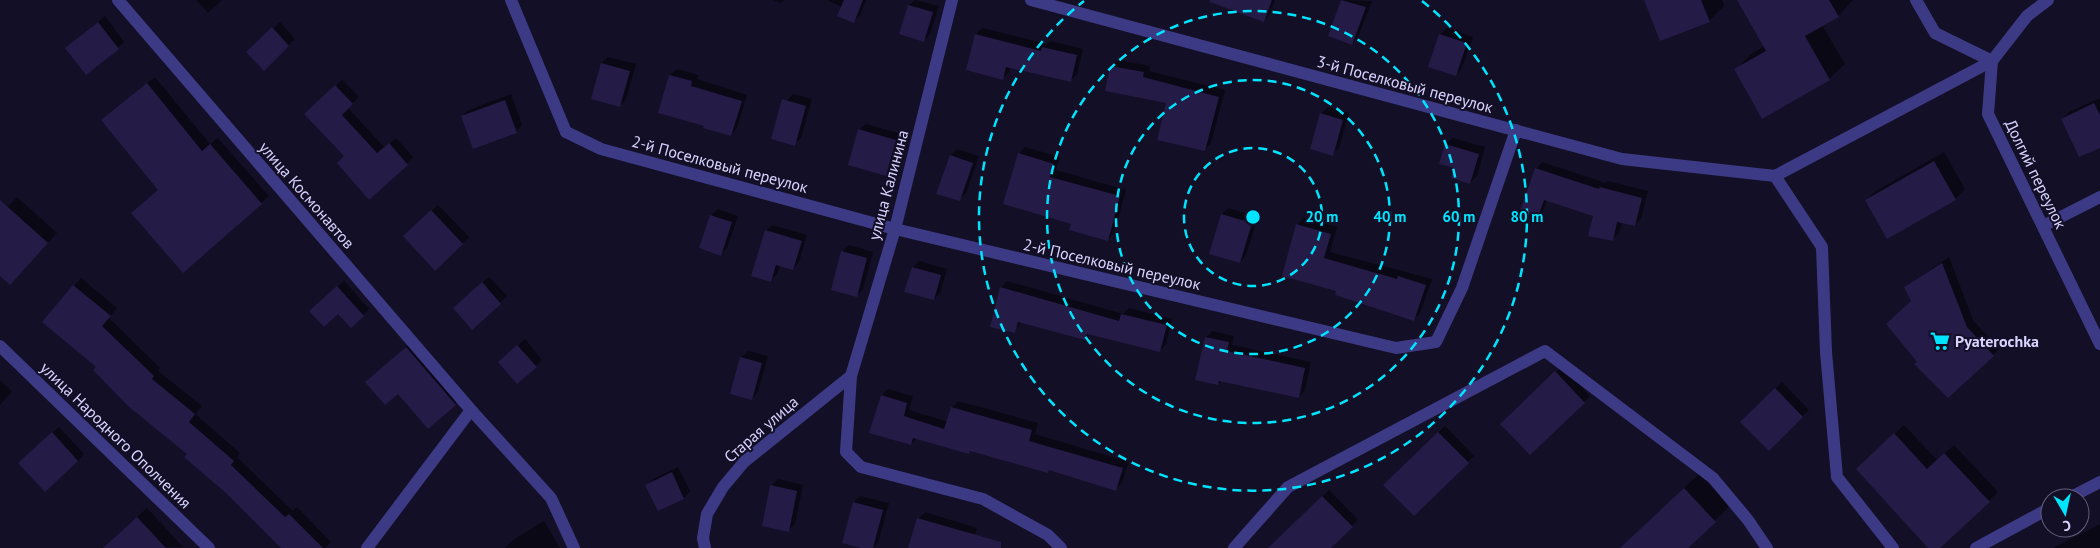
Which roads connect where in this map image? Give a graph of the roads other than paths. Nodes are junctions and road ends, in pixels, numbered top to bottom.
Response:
1 (511, 0) edge
2 (952, 0) edge
3 (1031, 0) edge
4 (1916, 0) edge
5 (2048, 0) edge
6 (123, 2) edge
7 (1992, 61) junction
8 (1516, 130) junction
9 (1775, 176) junction
10 (2100, 197) edge
11 (2043, 226) junction
12 (894, 229) junction
13 (2100, 344) edge
14 (0, 346) edge
15 (851, 376) junction
16 (471, 410) junction
17 (2100, 482) edge
18 (2088, 488) edge
19 (2040, 513) edge
20 (208, 548) edge
21 (367, 548) edge
22 (574, 548) edge
23 (705, 548) edge
24 (1061, 548) edge
25 (1234, 548) edge
26 (1767, 548) edge
27 (1892, 548) edge
28 (1976, 548) edge

1 - 12 street, 2-й Поселковый переулок
2 - 12 street, улица Калинина
3 - 8 street, 3-й Поселковый переулок
4 - 7 street
5 - 7 street
6 - 16 street, улица Космонавтов
7 - 9 street
7 - 11 street, Долгий переулок
8 - 9 street, 3-й Поселковый переулок
8 - 12 street, 2-й Поселковый переулок
9 - 27 street
10 - 11 street
11 - 13 street, Долгий переулок
12 - 15 street, улица Калинина
14 - 20 street, улица Народного Ополчения
15 - 23 street, Старая улица
15 - 24 street, улица Калинина
16 - 21 street
16 - 22 street, улица Космонавтов
17 - 18 street
19 - 28 street
25 - 26 street

